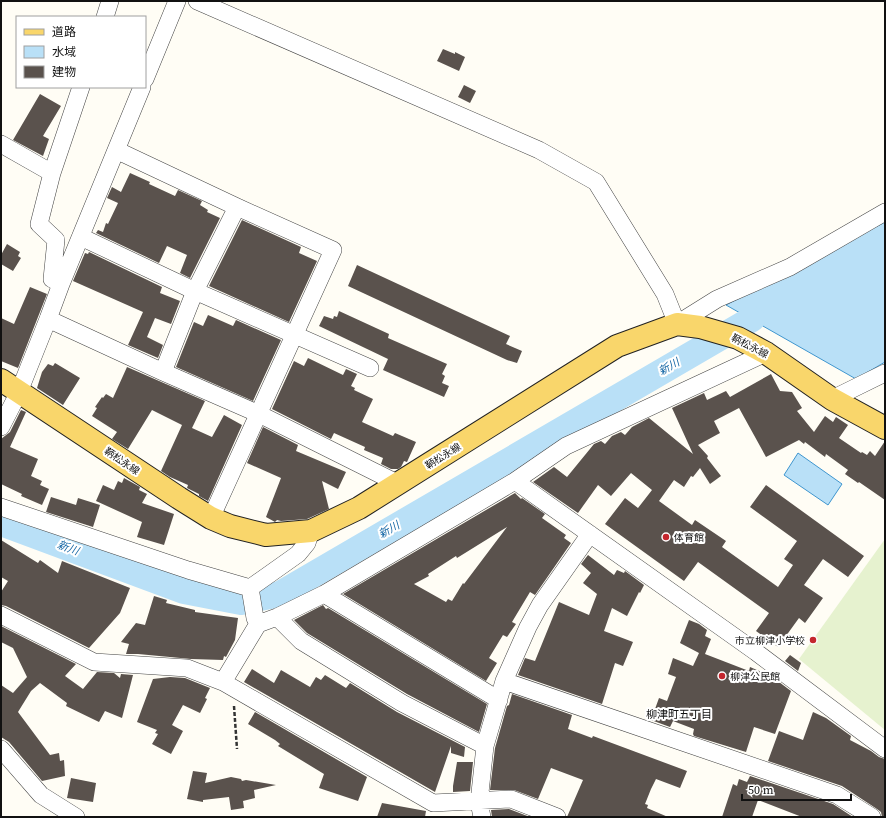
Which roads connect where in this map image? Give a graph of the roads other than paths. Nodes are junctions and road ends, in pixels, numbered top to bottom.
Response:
1 (110, 1) edge
2 (177, 1) edge
3 (197, 1) edge
4 (105, 16) edge
5 (146, 77) edge
6 (81, 88) edge
7 (142, 88) edge
8 (1, 144) edge
9 (116, 150) junction
10 (52, 173) junction
11 (237, 207) junction
12 (885, 212) edge
13 (81, 238) junction
14 (61, 284) junction
15 (195, 291) junction
16 (48, 319) junction
17 (683, 325) junction
18 (294, 336) junction
19 (764, 352) junction
20 (370, 368) dead end
21 (163, 372) junction
22 (885, 373) edge
23 (1, 380) edge
24 (19, 392) junction
25 (832, 399) junction
26 (259, 414) junction
27 (1, 427) edge
28 (885, 428) edge
29 (515, 481) junction
30 (400, 484) junction
31 (1, 507) edge
32 (211, 518) junction
33 (311, 531) junction
34 (590, 534) junction
35 (250, 588) junction
36 (324, 594) junction
37 (1, 615) edge
38 (277, 617) junction
39 (257, 621) junction
40 (504, 681) junction
41 (228, 685) junction
42 (499, 700) junction
43 (485, 746) junction
44 (1, 749) edge
45 (885, 749) edge
46 (480, 809) edge
47 (76, 817) edge
48 (557, 817) edge
49 (872, 817) edge

1 - 4 street
2 - 5 street
3 - 17 street
6 - 10 street
7 - 9 street
8 - 10 street
9 - 11 street
9 - 13 street
10 - 14 street
11 - 15 street
11 - 18 street
12 - 17 street
13 - 14 street
13 - 15 street
14 - 16 street
15 - 18 street
15 - 21 street
16 - 21 street
16 - 24 street
17 - 19 main road, 鞆松永線
17 - 30 main road, 鞆松永線
18 - 20 street
18 - 26 street
19 - 25 main road, 鞆松永線
19 - 29 street
21 - 26 street
22 - 25 street
23 - 24 main road, 鞆松永線
24 - 27 street
24 - 32 main road, 鞆松永線
25 - 28 main road, 鞆松永線
26 - 30 street
26 - 32 street
29 - 34 street
29 - 36 street
30 - 33 main road, 鞆松永線
31 - 35 street
32 - 33 main road, 鞆松永線
33 - 35 street
34 - 40 street
34 - 45 street
35 - 39 street
36 - 38 street
36 - 42 street
37 - 41 street
38 - 39 street
38 - 43 street
39 - 41 street
40 - 42 street
40 - 49 street
41 - 46 street
42 - 43 street
43 - 46 street
44 - 47 street
46 - 48 street

